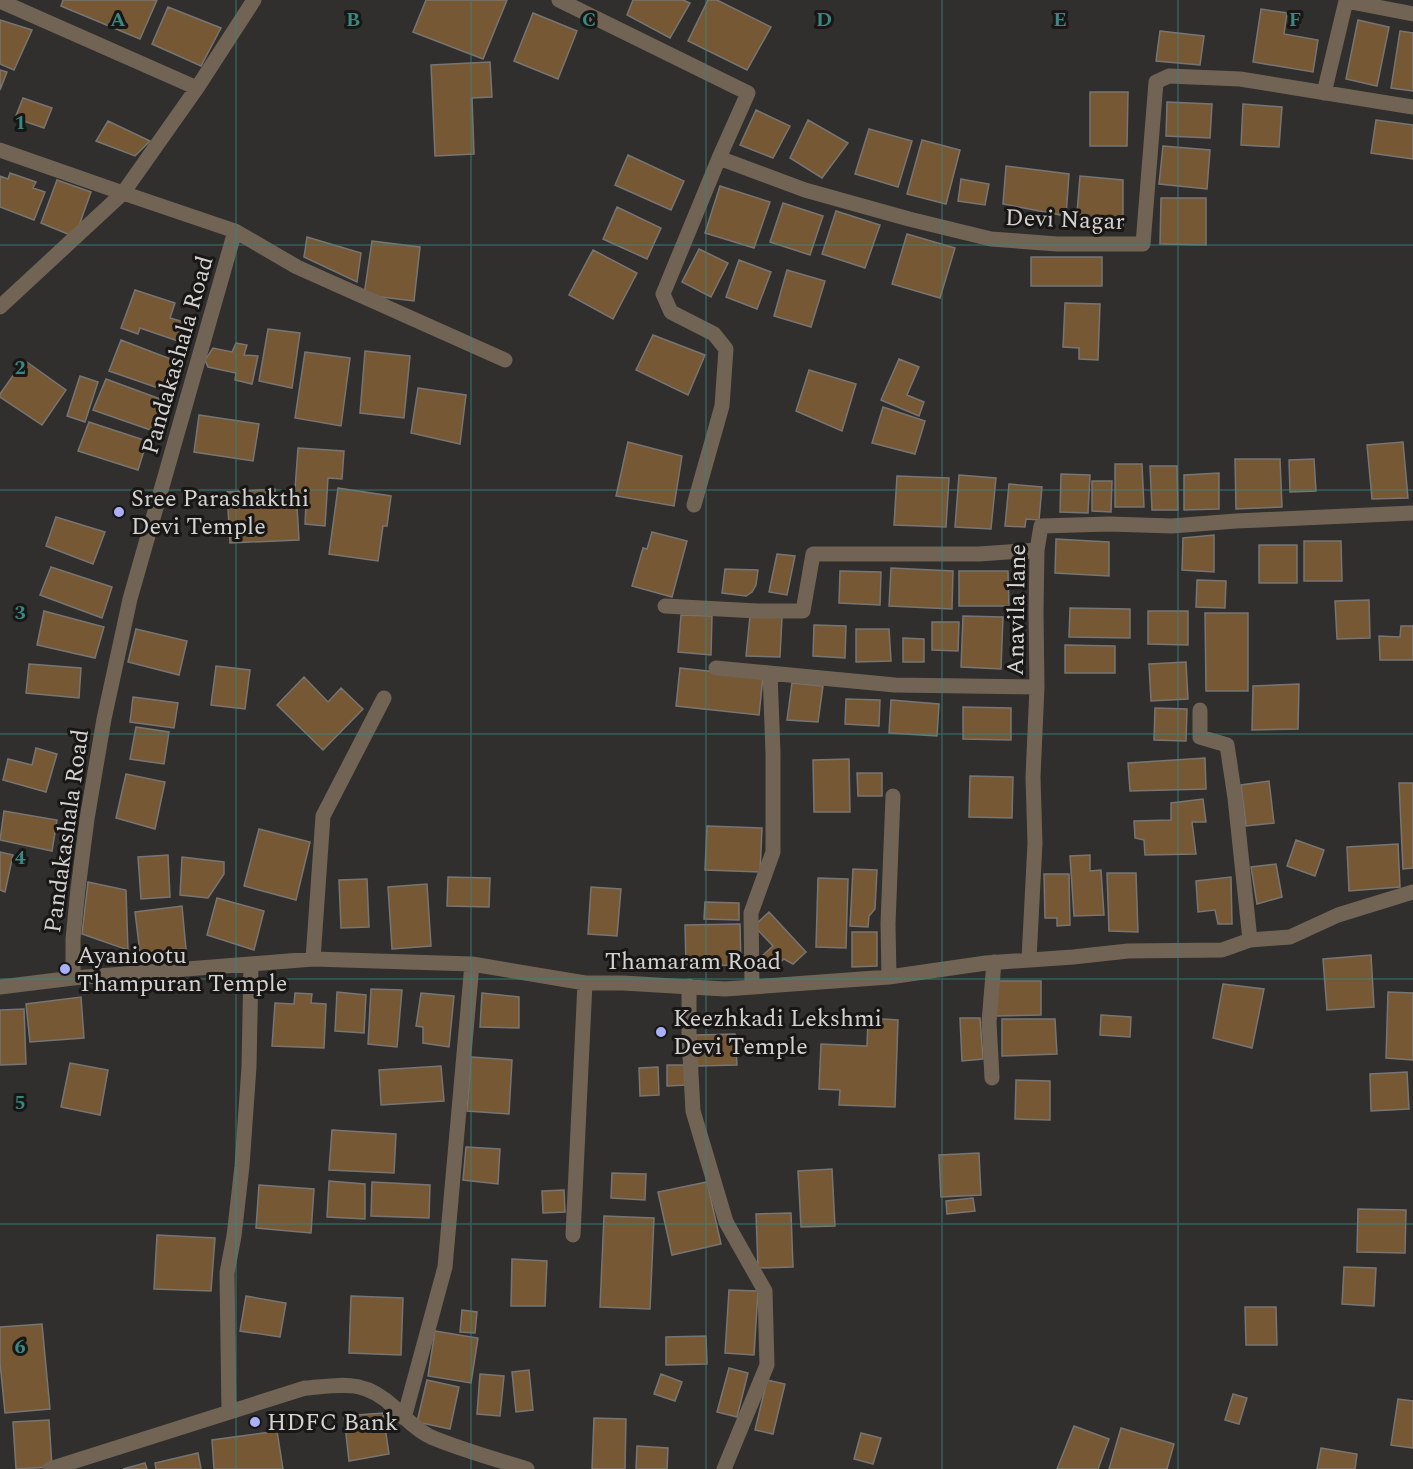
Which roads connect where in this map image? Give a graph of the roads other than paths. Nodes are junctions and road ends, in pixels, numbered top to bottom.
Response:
1 (254, 0) edge
2 (559, 0) edge
3 (0, 1) edge
4 (1413, 14) edge
5 (197, 88) junction
6 (1324, 93) junction
7 (1413, 107) edge
8 (0, 150) edge
9 (719, 158) junction
10 (123, 193) junction
11 (236, 231) junction
12 (0, 307) edge
13 (505, 360) dead end
14 (694, 505) dead end
15 (1413, 513) edge
16 (1038, 550) junction
17 (665, 606) dead end
18 (716, 668) dead end
19 (770, 673) junction
20 (1036, 687) junction
21 (384, 698) dead end
22 (1200, 710) dead end
23 (893, 796) dead end
24 (1413, 892) edge
25 (1250, 940) junction
26 (313, 959) junction
27 (1029, 959) junction
28 (994, 962) junction
29 (251, 964) junction
30 (472, 964) junction
31 (889, 977) junction
32 (73, 978) junction
33 (585, 984) junction
34 (689, 986) junction
35 (0, 987) edge
36 (752, 987) junction
37 (992, 1078) dead end
38 (573, 1235) dead end
39 (229, 1412) junction
40 (404, 1418) junction
41 (77, 1464) edge
42 (50, 1469) edge
43 (527, 1469) edge
44 (724, 1469) edge

1 - 5 street
2 - 9 street
3 - 5 street
4 - 6 street
5 - 10 street
6 - 7 street, Devi Nagar
6 - 9 street, Devi Nagar
8 - 10 street, Pandakashala Road
9 - 14 street
10 - 11 street, Pandakashala Road
10 - 12 street
11 - 13 street
11 - 32 street, Pandakashala Road
15 - 16 street, Anavila lane
16 - 17 street
16 - 20 street, Anavila lane
18 - 19 street
19 - 20 street
19 - 36 street
20 - 27 street, Anavila lane
21 - 26 street
22 - 25 street
23 - 31 street
24 - 25 street, Thamaram Road
25 - 27 street, Thamaram Road
26 - 29 street, Thamaram Road
26 - 30 street, Thamaram Road
27 - 28 street, Thamaram Road
28 - 31 street, Thamaram Road
28 - 37 street
29 - 32 street, Thamaram Road
29 - 39 street
30 - 33 street, Thamaram Road
30 - 40 street
31 - 36 street, Thamaram Road
32 - 35 street, Thamaram Road
33 - 34 street, Thamaram Road
33 - 38 street
34 - 36 street, Thamaram Road
34 - 44 street
39 - 40 street
39 - 41 street
40 - 43 street
41 - 42 street

